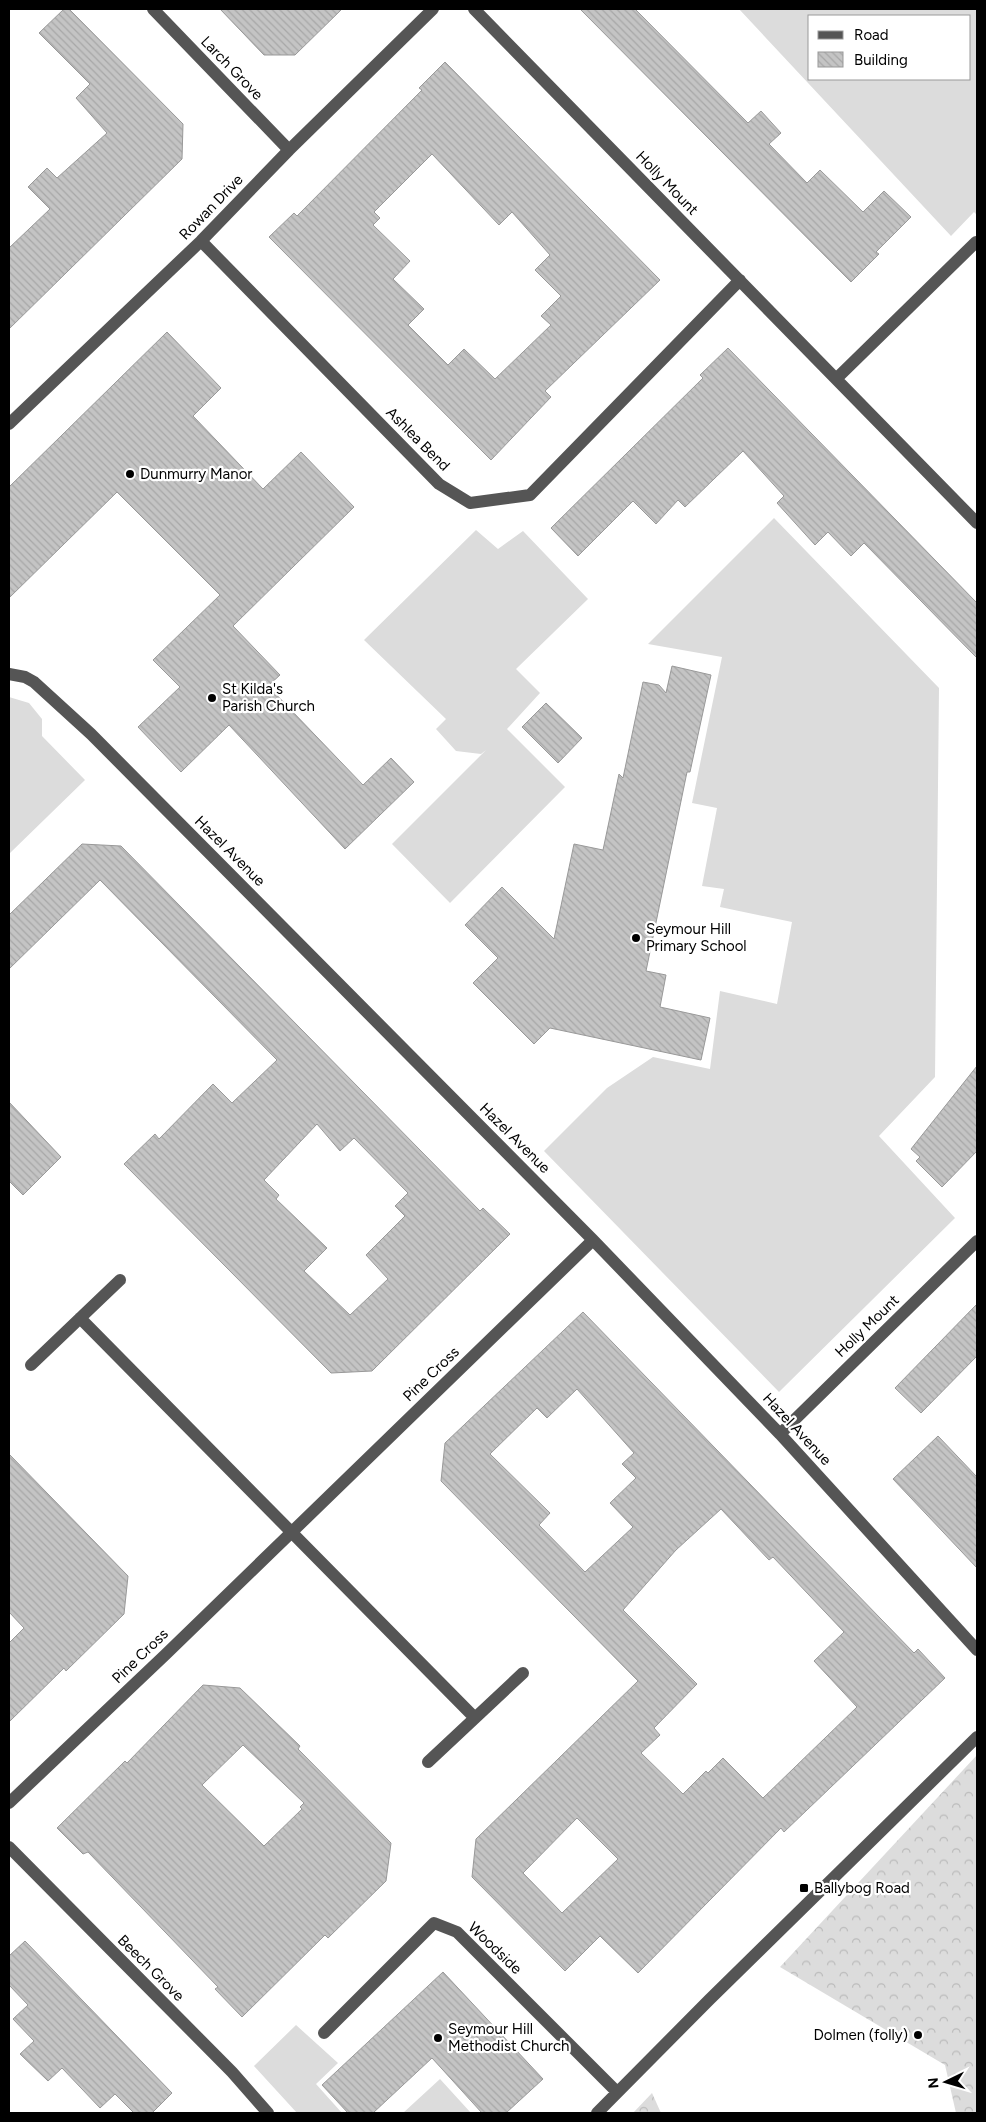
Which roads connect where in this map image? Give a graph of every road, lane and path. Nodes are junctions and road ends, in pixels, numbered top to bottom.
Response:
1 (153, 9) edge
2 (433, 9) edge
3 (474, 9) edge
4 (288, 150) junction
5 (201, 241) junction
6 (976, 242) dead end
7 (740, 280) junction
8 (836, 379) junction
9 (9, 424) edge
10 (977, 523) edge
11 (9, 674) edge
12 (593, 1240) junction
13 (977, 1241) edge
14 (120, 1280) dead end
15 (80, 1318) junction
16 (31, 1366) dead end
17 (780, 1434) junction
18 (292, 1531) junction
19 (977, 1650) edge
20 (523, 1673) dead end
21 (475, 1718) junction
22 (977, 1737) edge
23 (428, 1762) dead end
24 (9, 1803) edge
25 (9, 1847) edge
26 (324, 2033) dead end
27 (617, 2092) junction
28 (268, 2113) edge
29 (597, 2113) edge

1 - 4 street, Larch Grove
2 - 4 street, Rowan Drive
3 - 7 street, Holly Mount
4 - 5 street, Rowan Drive
5 - 7 street, Ashlea Bend
5 - 9 street, Rowan Drive
6 - 8 street
7 - 8 street, Holly Mount
8 - 10 street, Holly Mount
11 - 12 street, Hazel Avenue
12 - 17 street, Hazel Avenue
12 - 18 street, Pine Cross
13 - 17 street, Holly Mount
14 - 15 street
15 - 16 street
15 - 18 street
17 - 19 street, Hazel Avenue
18 - 21 street
18 - 24 street, Pine Cross
20 - 21 street
21 - 23 street
22 - 27 street
25 - 28 street, Beech Grove
26 - 27 street, Woodside
27 - 29 street

